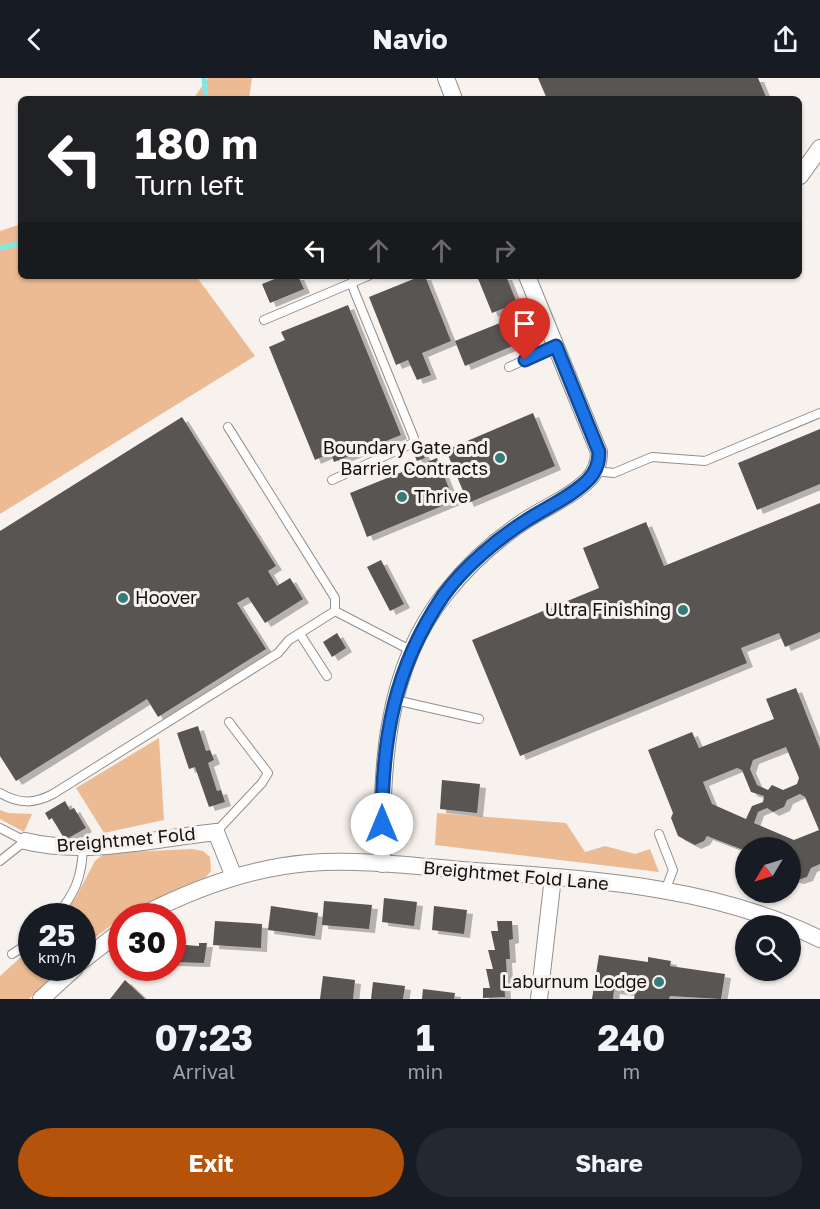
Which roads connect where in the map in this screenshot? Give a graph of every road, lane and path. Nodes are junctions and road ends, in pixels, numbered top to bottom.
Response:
1 (446, 78) edge
2 (453, 96) edge
3 (820, 148) edge
4 (802, 173) edge
5 (361, 279) edge
6 (528, 279) edge
7 (351, 283) junction
8 (264, 320) dead end
9 (556, 346) junction
10 (509, 367) dead end
11 (820, 413) edge
12 (228, 427) dead end
13 (595, 471) junction
14 (332, 480) dead end
15 (335, 611) junction
16 (300, 634) junction
17 (412, 651) junction
18 (327, 676) dead end
19 (394, 700) junction
20 (479, 719) dead end
21 (229, 722) dead end
22 (0, 793) edge
23 (0, 828) edge
24 (216, 832) junction
25 (659, 834) dead end
26 (25, 842) junction
27 (83, 847) junction
28 (0, 861) edge
29 (382, 864) junction
30 (234, 877) junction
31 (553, 877) junction
32 (665, 891) junction
33 (67, 903) edge
34 (167, 903) edge
35 (820, 939) edge
36 (108, 941) edge
37 (18, 950) edge
38 (96, 950) edge
39 (12, 954) dead end
40 (62, 981) edge
41 (48, 996) edge
42 (538, 999) edge

1 - 2 street
3 - 4 street
5 - 7 lane
6 - 9 street
7 - 8 lane
7 - 14 lane
9 - 10 lane
9 - 13 street
11 - 13 lane
12 - 15 lane
13 - 17 street
15 - 16 lane
15 - 17 lane
16 - 18 lane
16 - 22 lane
17 - 19 street
19 - 20 lane
19 - 29 street
21 - 24 lane
23 - 26 lane
24 - 27 street, Breightmet Fold
24 - 30 street, Breightmet Fold
25 - 32 lane
26 - 27 street, Breightmet Fold
26 - 28 lane
27 - 33 lane
29 - 30 street, Breightmet Fold Lane
29 - 31 street, Breightmet Fold Lane
30 - 34 street, Breightmet Fold Lane
31 - 32 street, Breightmet Fold Lane
31 - 42 street
32 - 35 street, Breightmet Fold Lane
36 - 38 street
37 - 39 lane
40 - 41 street

